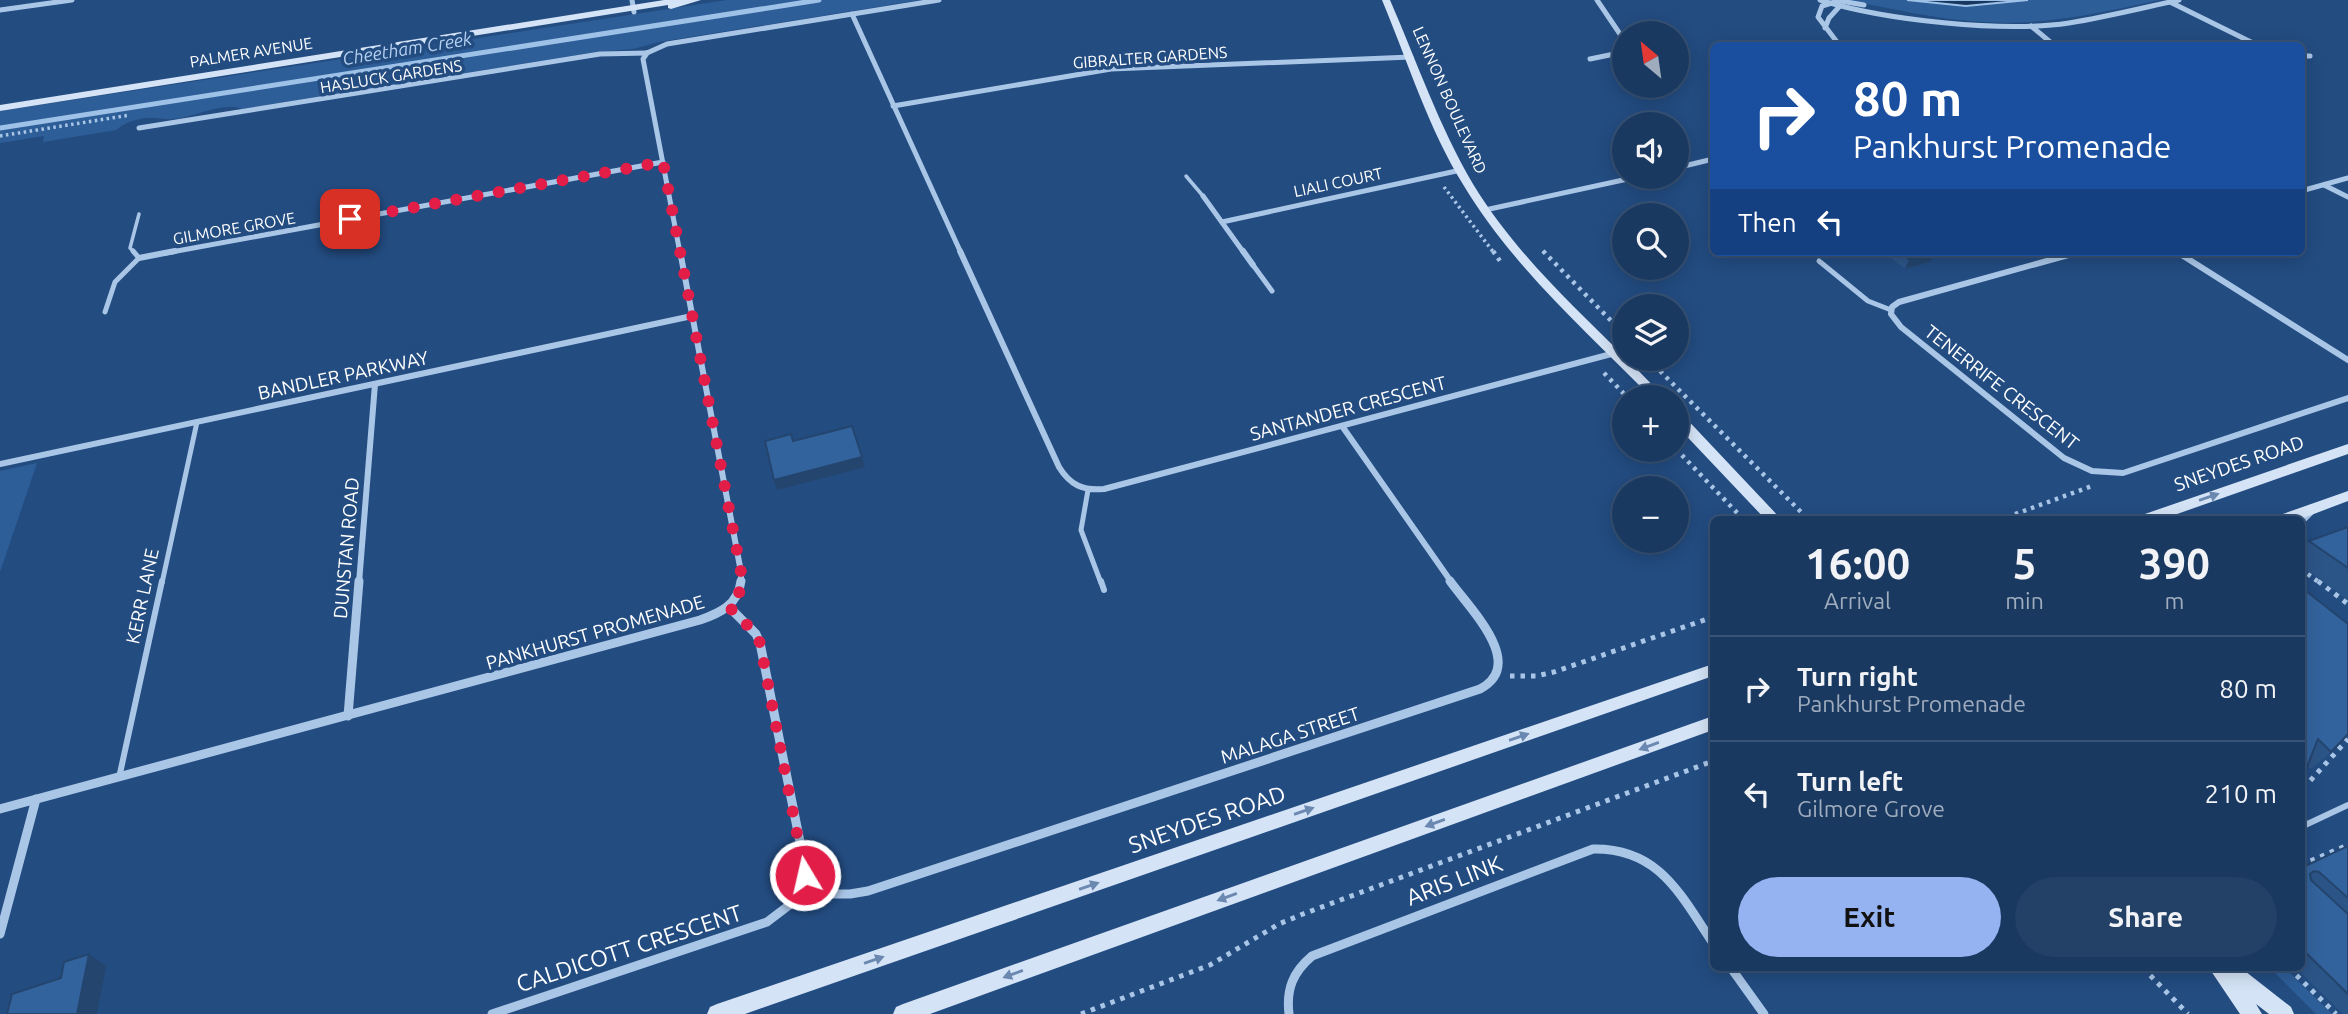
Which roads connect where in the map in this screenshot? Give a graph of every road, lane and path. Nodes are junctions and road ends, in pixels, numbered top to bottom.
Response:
1 (72, 0) edge
2 (680, 0) edge
3 (697, 0) edge
4 (939, 0) edge
5 (1386, 0) edge
6 (1597, 0) edge
7 (1820, 0) edge
8 (2179, 0) edge
9 (2169, 2) junction
10 (1837, 3) edge
11 (1828, 4) junction
12 (633, 6) edge
13 (0, 10) edge
14 (852, 14) junction
15 (1612, 22) edge
16 (2031, 26) junction
17 (1825, 28) junction
18 (1422, 38) dead end
19 (1837, 42) edge
20 (2050, 42) edge
21 (2251, 42) edge
22 (646, 53) junction
23 (1612, 55) edge
24 (2305, 56) edge
25 (2310, 56) dead end
26 (1411, 57) junction
27 (1590, 60) dead end
28 (0, 106) edge
29 (893, 106) junction
30 (139, 128) dead end
31 (1710, 160) edge
32 (663, 162) junction
33 (1689, 165) edge
34 (1481, 167) dead end
35 (1461, 170) junction
36 (1186, 176) dead end
37 (2348, 178) edge
38 (1612, 182) edge
39 (2324, 185) junction
40 (2305, 190) edge
41 (1203, 196) joint
42 (2348, 197) edge
43 (1485, 210) junction
44 (139, 214) dead end
45 (1222, 222) junction
46 (1535, 243) dead end
47 (2064, 256) edge
48 (2183, 256) edge
49 (139, 258) junction
50 (1819, 261) dead end
51 (1252, 265) joint
52 (1272, 291) dead end
53 (1891, 310) junction
54 (105, 312) dead end
55 (692, 316) junction
56 (1612, 322) edge
57 (1612, 350) edge
58 (1612, 354) edge
59 (2348, 360) edge
60 (1633, 371) edge
61 (1660, 371) edge
62 (376, 384) junction
63 (1646, 385) edge
64 (2348, 398) edge
65 (197, 422) junction
66 (1342, 426) junction
67 (1689, 430) edge
68 (2348, 449) edge
69 (1688, 462) edge
70 (0, 464) edge
71 (2100, 474) junction
72 (1088, 490) junction
73 (2348, 496) edge
74 (2317, 507) junction
75 (1740, 516) edge
76 (1771, 516) edge
77 (1805, 516) edge
78 (2011, 516) edge
79 (2155, 516) edge
80 (2293, 516) edge
81 (2305, 519) edge
82 (2305, 572) edge
83 (1104, 590) dead end
84 (2348, 604) edge
85 (729, 607) junction
86 (1710, 618) edge
87 (1710, 671) edge
88 (1499, 674) junction
89 (348, 716) junction
90 (1710, 724) edge
91 (2348, 739) edge
92 (1710, 762) edge
93 (119, 778) junction
94 (2305, 783) edge
95 (36, 799) junction
96 (2347, 807) edge
97 (0, 809) edge
98 (2305, 825) edge
99 (2347, 846) edge
100 (2305, 863) edge
101 (800, 894) junction
102 (0, 934) edge
103 (1710, 939) edge
104 (1733, 971) edge
105 (2146, 971) edge
106 (2220, 971) edge
107 (2231, 971) edge
108 (2292, 971) edge
109 (911, 1012) edge
110 (492, 1014) edge
111 (717, 1014) edge
112 (1081, 1014) edge
113 (1289, 1014) edge
114 (1763, 1014) edge
115 (2188, 1014) edge
116 (2252, 1014) edge
117 (2284, 1014) edge
118 (2336, 1014) edge

1 - 13 street
2 - 12 street, PALMER AVENUE
3 - 12 street, PALMER AVENUE
4 - 14 street, HASLUCK GARDENS
5 - 26 street, LENNON BOULEVARD
6 - 15 street
7 - 11 street
8 - 9 street
9 - 16 street
9 - 21 street
10 - 11 street
10 - 16 street
10 - 17 street
11 - 17 street
12 - 28 street, PALMER AVENUE
14 - 22 street, HASLUCK GARDENS
14 - 29 street
16 - 20 street
17 - 19 street
18 - 34 path
22 - 30 street, HASLUCK GARDENS
22 - 32 street, PANKHURST PROMENADE
23 - 27 street
24 - 25 street
26 - 29 street, GIBRALTER GARDENS
26 - 35 street, LENNON BOULEVARD
29 - 72 street
31 - 33 street
32 - 49 street, GILMORE GROVE
32 - 55 street, PANKHURST PROMENADE
35 - 43 street, LENNON BOULEVARD
35 - 45 street, LIALI COURT
36 - 41 lane
37 - 39 street
38 - 43 street
39 - 40 street
39 - 42 street
41 - 45 street
43 - 57 street, LENNON BOULEVARD
44 - 49 lane
45 - 51 street
46 - 56 path
47 - 53 street
48 - 59 street
49 - 54 lane
50 - 53 lane, TENERRIFE CRESCENT
51 - 52 lane
53 - 71 street, TENERRIFE CRESCENT
55 - 62 street, BANDLER PARKWAY
55 - 85 street, PANKHURST PROMENADE
58 - 66 street, SANTANDER CRESCENT
60 - 63 street, LENNON BOULEVARD
61 - 77 path
62 - 65 street, BANDLER PARKWAY
62 - 89 street, DUNSTAN ROAD
64 - 71 street
65 - 70 street, BANDLER PARKWAY
65 - 93 lane, KERR LANE
66 - 72 street, SANTANDER CRESCENT
66 - 88 street
67 - 76 street
79 -> 68 street, SNEYDES ROAD
69 - 75 path
71 - 78 path
72 - 83 lane
73 - 74 street
74 - 80 street
74 - 81 lane
82 - 84 path
85 - 89 street, PANKHURST PROMENADE
85 - 101 street
86 - 88 path
111 -> 87 street, SNEYDES ROAD
88 - 101 street, MALAGA STREET
89 - 93 street, PANKHURST PROMENADE
90 -> 109 street
91 - 94 path
92 - 112 path
93 - 95 street, PANKHURST PROMENADE
95 - 97 street, PANKHURST PROMENADE
95 - 102 street
96 - 98 lane
99 - 100 path
101 - 110 street, CALDICOTT CRESCENT
103 - 113 street, ARIS LINK
104 - 114 street
105 - 115 path
106 - 116 street
107 - 117 street
108 - 118 path

